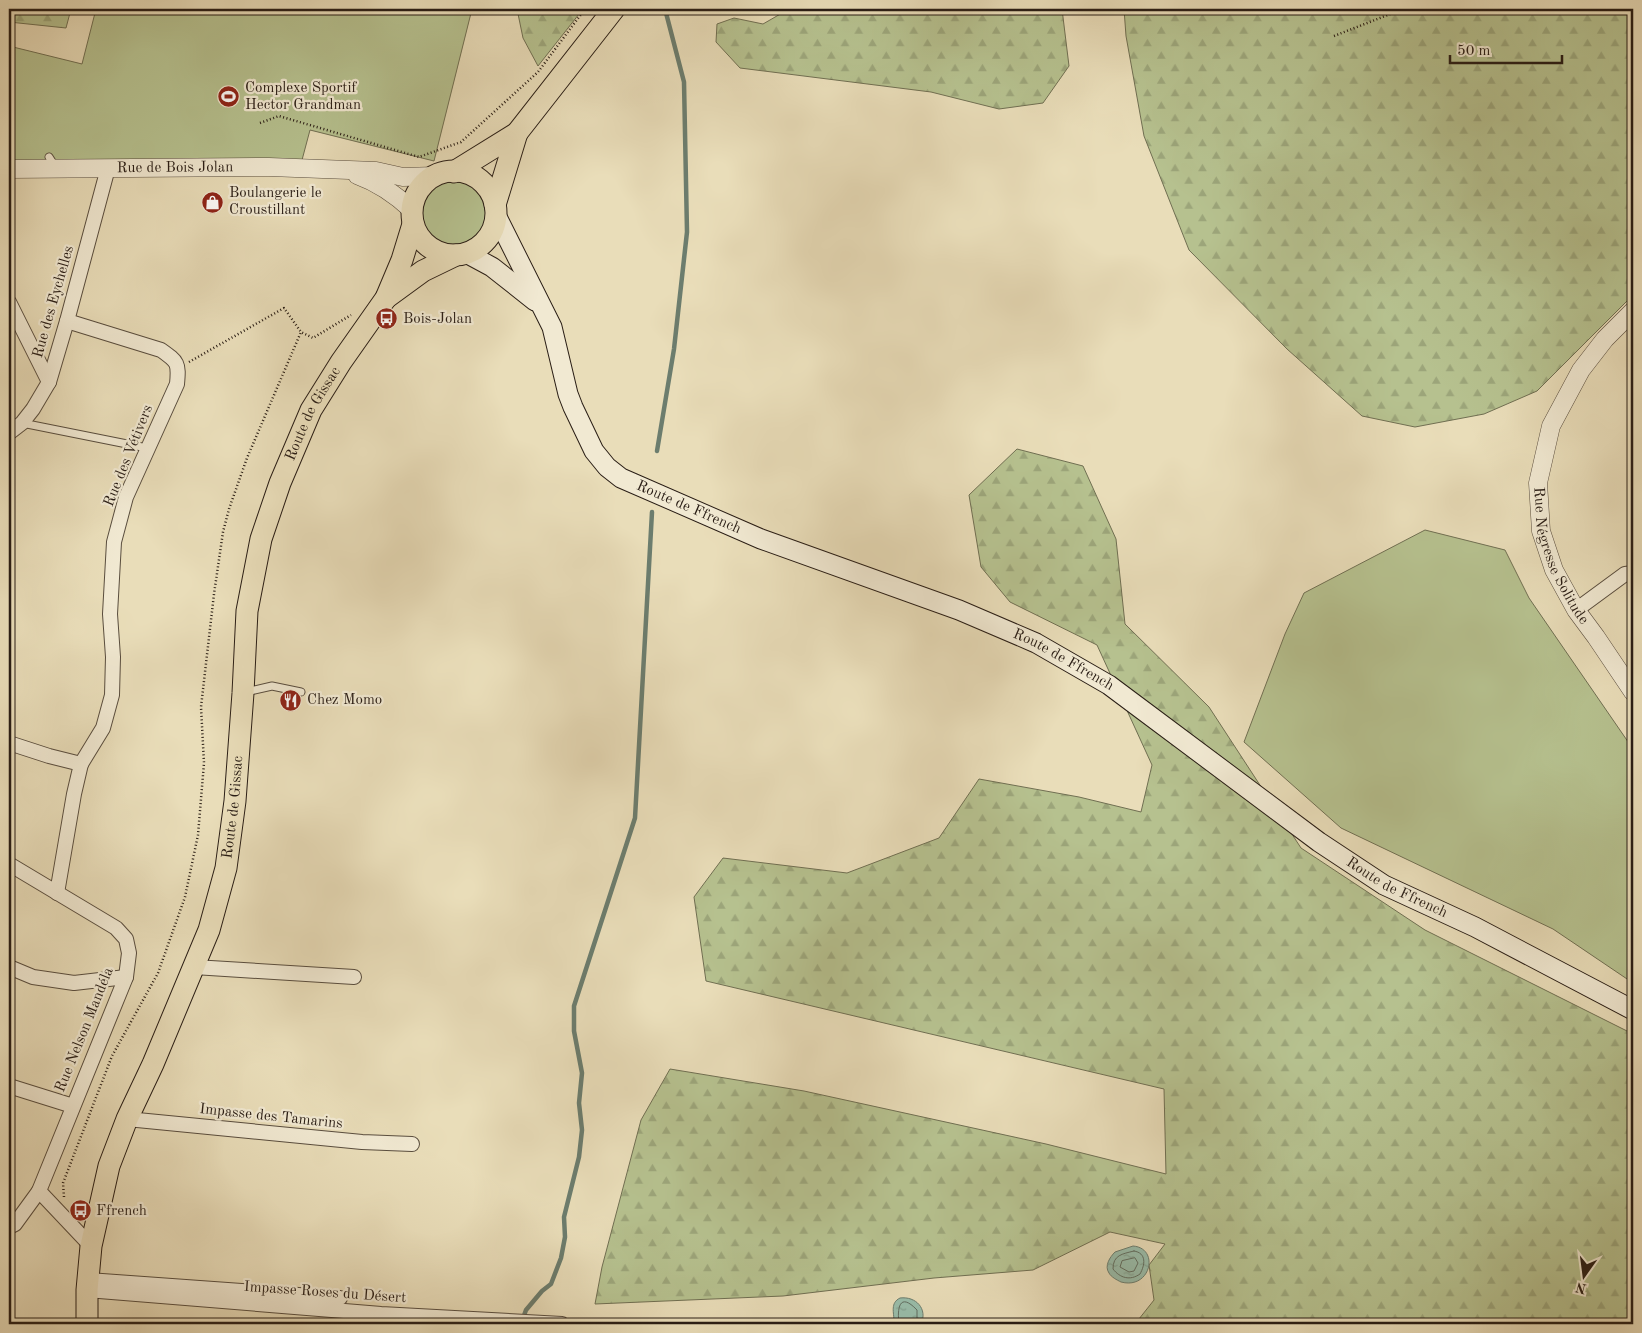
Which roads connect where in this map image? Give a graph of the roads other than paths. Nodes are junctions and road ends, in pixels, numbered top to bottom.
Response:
1 (614, 9) edge
2 (517, 133) junction
3 (108, 168) junction
4 (9, 169) edge
5 (342, 170) junction
6 (444, 174) junction
7 (496, 210) junction
8 (413, 217) junction
9 (461, 254) junction
10 (386, 298) junction
11 (9, 302) edge
12 (542, 307) junction
13 (1633, 311) edge
14 (67, 321) junction
15 (49, 382) junction
16 (22, 423) junction
17 (9, 433) edge
18 (147, 448) junction
19 (1633, 573) edge
20 (1576, 610) junction
21 (301, 692) dead end
22 (1633, 692) edge
23 (243, 693) junction
24 (9, 743) edge
25 (81, 764) junction
26 (9, 864) edge
27 (57, 893) junction
28 (9, 967) edge
29 (194, 968) junction
30 (126, 977) junction
31 (354, 977) dead end
32 (1633, 1010) edge
33 (9, 1086) edge
34 (73, 1106) junction
35 (128, 1118) junction
36 (412, 1144) dead end
37 (38, 1191) junction
38 (9, 1227) edge
39 (91, 1246) junction
40 (88, 1285) junction
41 (340, 1298) dead end
42 (86, 1324) edge
43 (562, 1324) edge

1 - 2 main road
2 - 6 main road
2 - 7 main road
3 - 4 street, Rue de Bois Jolan
3 - 5 street, Rue de Bois Jolan
3 - 14 street, Rue des Eychelles
5 - 6 street, Rue de Bois Jolan
5 - 8 street, Rue de Bois Jolan
6 - 7 main road
6 - 8 main road
7 - 9 main road
7 - 12 main road, Route de Ffrench
8 - 9 main road
8 - 10 main road, Route de Gissac
9 - 10 main road, Route de Gissac
9 - 12 main road, Route de Ffrench
10 - 23 main road, Route de Gissac
11 - 15 street
12 - 32 main road, Route de Ffrench
13 - 20 street, Rue Négresse Solitude
14 - 15 street, Rue des Eychelles
14 - 18 street, Rue des Vétivers
15 - 16 street, Rue des Eychelles
16 - 17 street, Rue des Eychelles
16 - 18 lane
18 - 25 street, Rue des Vétivers
19 - 20 street
20 - 22 street, Rue Négresse Solitude
21 - 23 lane
23 - 29 main road, Route de Gissac
24 - 25 street
25 - 27 street, Rue des Vétivers
26 - 27 street, Rue Nelson Mandéla
27 - 30 street, Rue Nelson Mandéla
28 - 30 street
29 - 31 street
29 - 35 main road, Route de Gissac
30 - 34 street, Rue Nelson Mandéla
33 - 34 street
34 - 37 street, Rue Nelson Mandéla
35 - 36 street, Impasse des Tamarins
35 - 39 main road, Route de Gissac
37 - 38 street, Rue Nelson Mandéla
37 - 39 street
39 - 40 main road, Route de Gissac
40 - 41 street
40 - 42 main road, Route de Gissac
40 - 43 street, Impasse Roses du Désert

